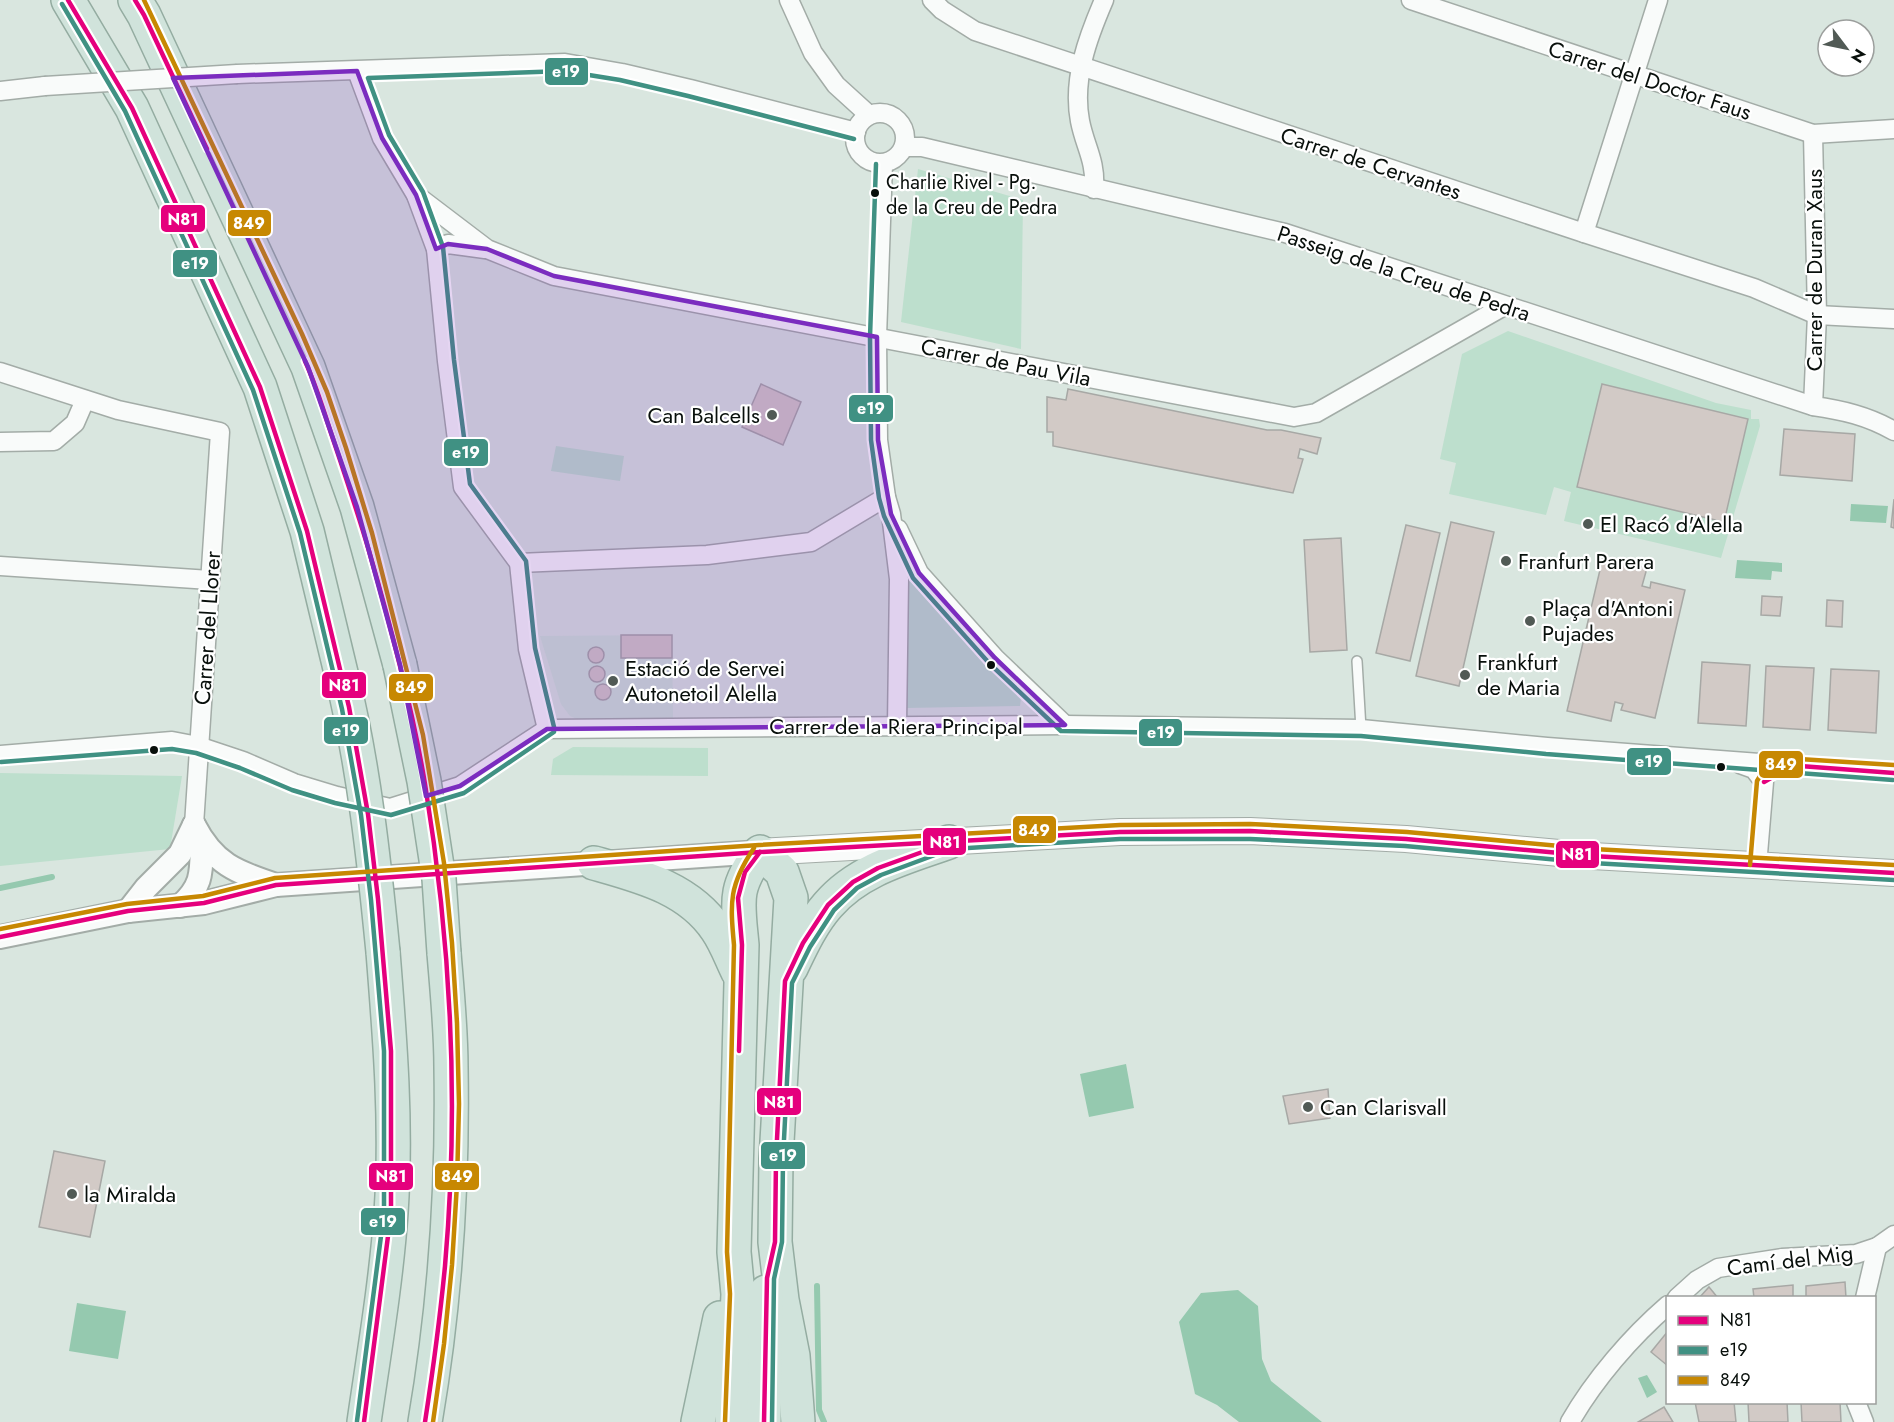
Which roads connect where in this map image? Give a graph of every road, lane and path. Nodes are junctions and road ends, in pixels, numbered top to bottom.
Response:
1 (68, 0) edge
2 (135, 0) edge
3 (789, 0) edge
4 (932, 0) edge
5 (1104, 0) edge
6 (1411, 0) edge
7 (1658, 0) edge
8 (1080, 67) junction
9 (357, 70) junction
10 (1633, 75) junction
11 (0, 91) edge
12 (869, 115) junction
13 (1894, 129) edge
14 (856, 132) junction
15 (1813, 134) junction
16 (904, 147) junction
17 (883, 164) junction
18 (1094, 189) junction
19 (416, 195) junction
20 (1584, 233) junction
21 (436, 249) junction
22 (487, 249) junction
23 (1504, 306) junction
24 (1817, 315) junction
25 (1894, 319) edge
26 (877, 337) junction
27 (0, 372) edge
28 (85, 400) junction
29 (1813, 406) junction
30 (1894, 431) edge
31 (0, 441) edge
32 (889, 505) junction
33 (519, 563) junction
34 (0, 566) edge
35 (920, 573) junction
36 (899, 579) junction
37 (210, 580) junction
38 (1358, 661) dead end
39 (897, 725) junction
40 (1065, 725) junction
41 (547, 729) junction
42 (1361, 729) junction
43 (198, 746) junction
44 (0, 755) edge
45 (1730, 761) junction
46 (1800, 766) junction
47 (1894, 772) edge
48 (1764, 782) junction
49 (198, 833) junction
50 (949, 842) junction
51 (760, 852) junction
52 (180, 854) junction
53 (594, 863) junction
54 (1757, 866) junction
55 (1894, 873) edge
56 (276, 885) junction
57 (192, 900) junction
58 (128, 911) junction
59 (0, 937) edge
60 (741, 977) junction
61 (785, 981) junction
62 (1894, 1235) edge
63 (775, 1242) junction
64 (1877, 1247) junction
65 (734, 1252) junction
66 (1679, 1296) edge
67 (1865, 1296) edge
68 (1666, 1307) edge
69 (1857, 1404) edge
70 (364, 1422) edge
71 (425, 1422) edge
72 (698, 1422) edge
73 (732, 1422) edge
74 (764, 1422) edge
75 (798, 1422) edge
76 (1570, 1422) edge
77 (1864, 1422) edge

1 - 70 highway, bridge
2 - 71 highway, bridge
3 - 12 street
4 - 8 street, Carrer de Cervantes
5 - 8 street
6 - 10 street, Carrer del Doctor Faus
7 - 10 street
8 - 18 street
8 - 20 street, Carrer de Cervantes
9 - 11 street, bridge
9 - 14 street
9 - 19 street
10 - 15 street, Carrer del Doctor Faus
10 - 20 street
12 - 14 street
12 - 16 street
13 - 15 street, Carrer del Doctor Faus
14 - 17 street
15 - 24 street, Carrer de Duran Xaus
16 - 17 street
16 - 18 street, Passeig de la Creu de Pedra
17 - 26 street
18 - 23 street, Passeig de la Creu de Pedra
19 - 21 street
19 - 22 street, Carrer de Pau Vila
20 - 24 street, Carrer de Cervantes
21 - 22 street, Carrer de Pau Vila
21 - 33 street
22 - 26 street, Carrer de Pau Vila
23 - 26 street, Carrer de Pau Vila
23 - 29 street, Passeig de la Creu de Pedra
24 - 25 street
24 - 29 street, Carrer de Duran Xaus
26 - 32 street
27 - 28 street
28 - 31 street
28 - 37 street, Carrer del Llorer
29 - 30 street, Passeig de la Creu de Pedra
32 - 33 street
32 - 35 street
32 - 36 street
33 - 41 street
34 - 37 street
35 - 36 street
35 - 40 street
36 - 39 street
37 - 43 street, Carrer del Llorer
38 - 42 lane
39 - 40 street, Carrer de la Riera Principal
39 - 41 street, Carrer de la Riera Principal
40 - 42 street, Carrer de la Riera Principal
41 - 43 street
42 - 45 street, Carrer de la Riera Principal
43 - 44 street
43 - 49 street, Carrer del Llorer
45 - 46 street, Carrer de la Riera Principal
45 - 48 street
46 - 47 street, Carrer de la Riera Principal
46 - 48 street
48 - 54 street
49 - 52 street
49 - 56 street
49 - 57 street
50 - 51 main road
50 - 54 main road
50 - 61 highway
51 - 53 street
51 - 60 highway
51 - 61 highway
52 - 57 street
52 - 58 street
53 - 56 street
53 - 60 highway
54 - 55 main road
56 - 57 street
57 - 58 street
58 - 59 street
60 - 65 highway
61 - 63 highway
62 - 64 street
63 - 74 highway
63 - 75 highway
64 - 66 street, Camí del Mig
64 - 67 street
65 - 72 highway
65 - 73 highway
68 - 76 street
69 - 77 street

